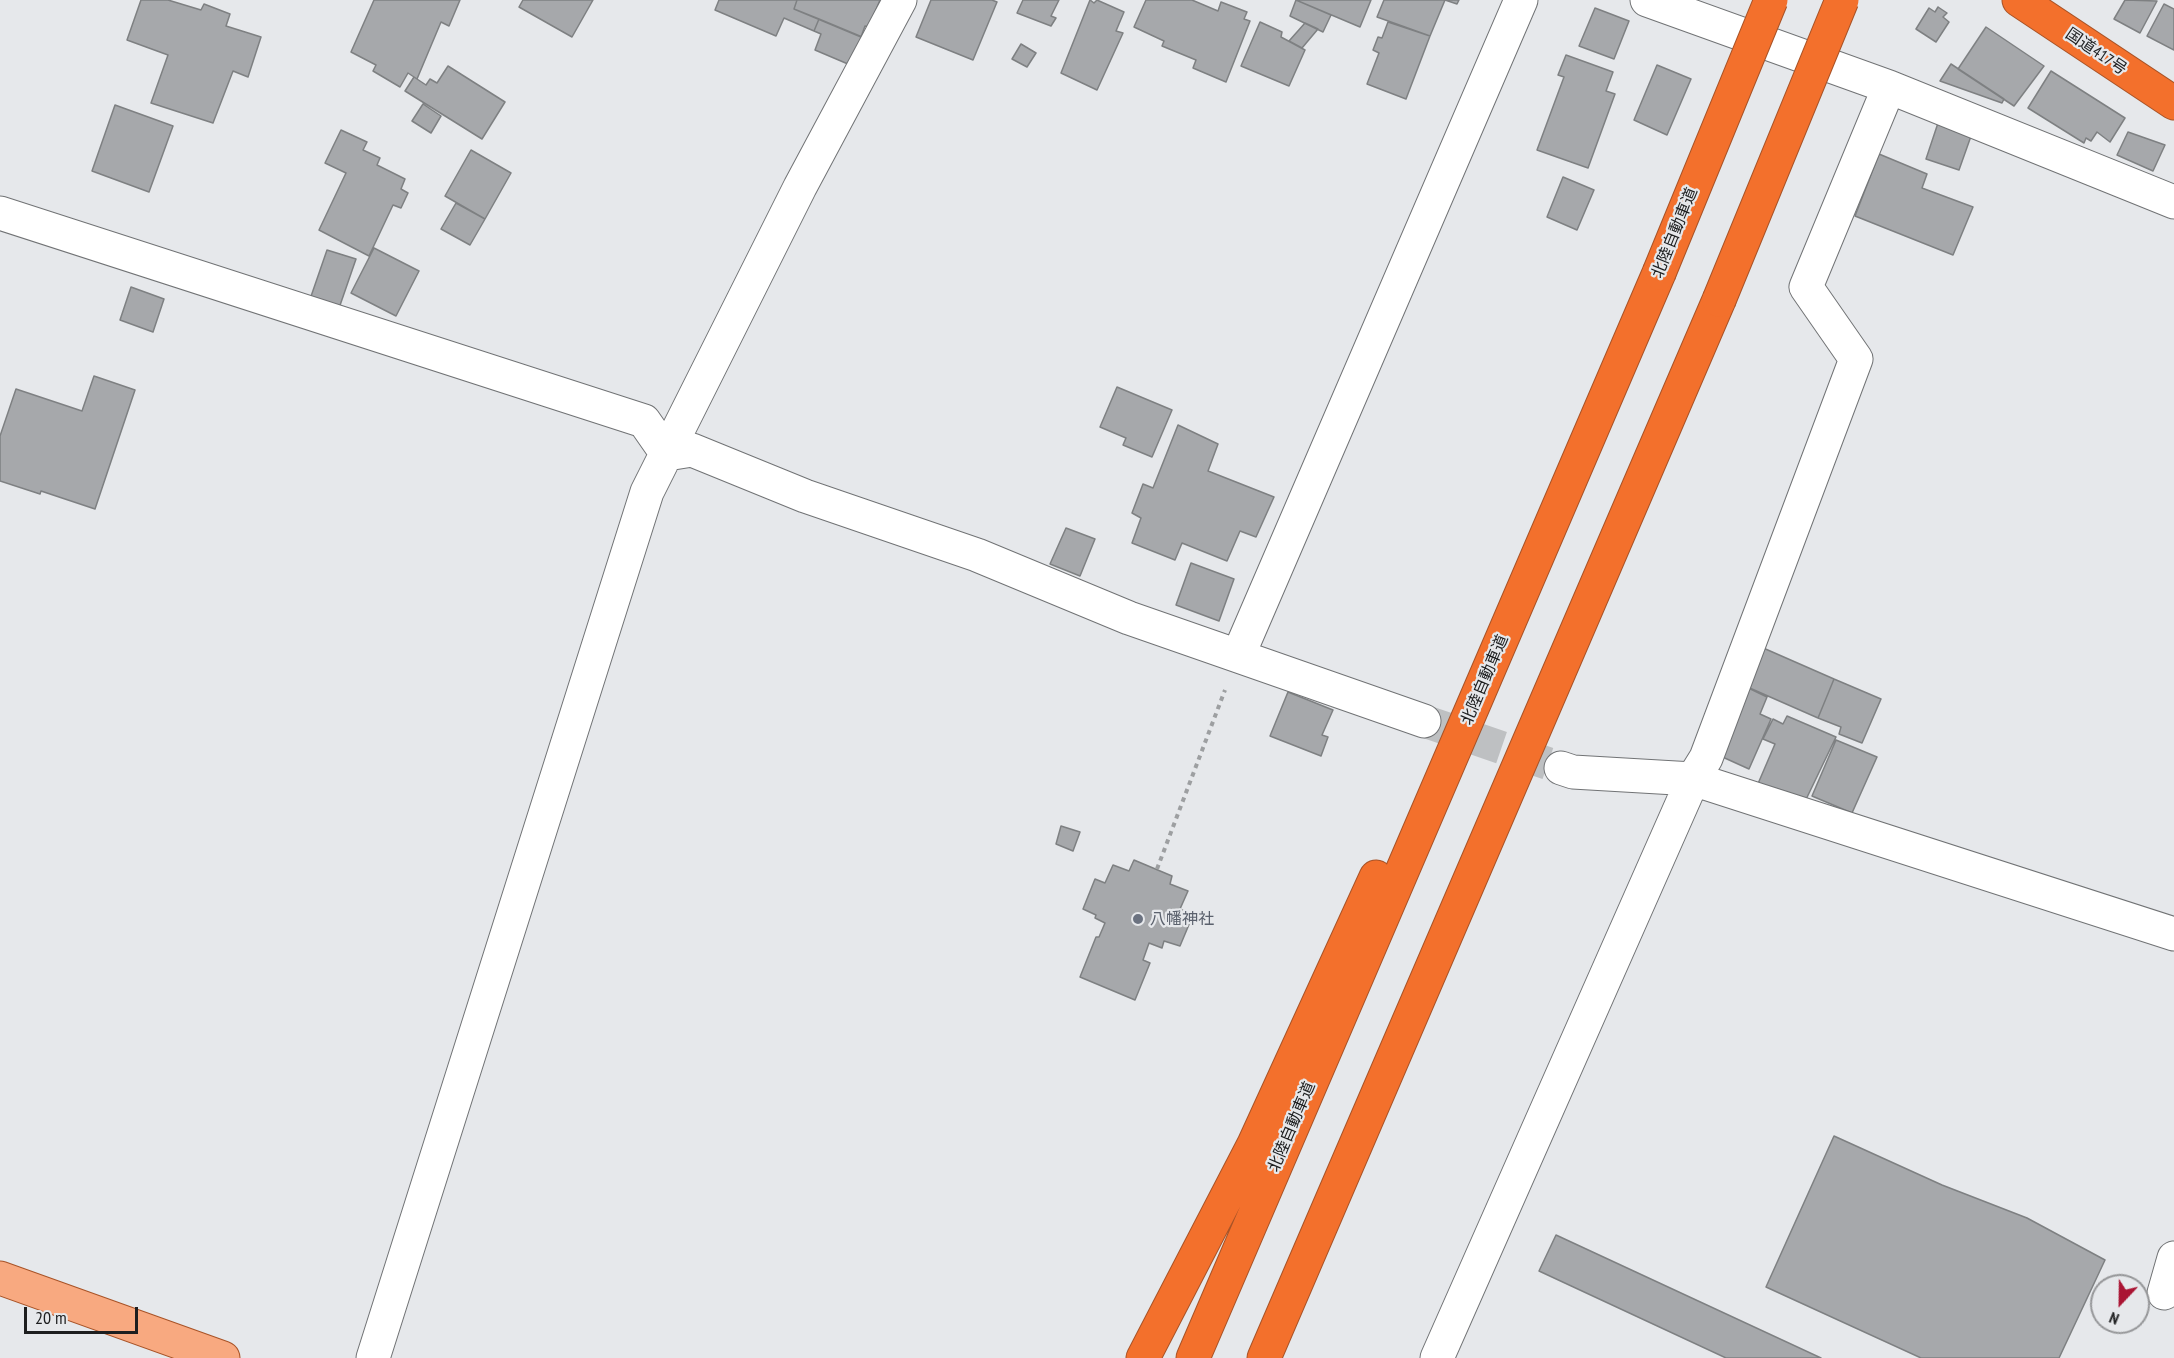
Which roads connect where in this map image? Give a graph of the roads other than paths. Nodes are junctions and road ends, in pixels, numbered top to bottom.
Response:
1 (900, 0) edge
2 (1521, 0) edge
3 (1647, 0) edge
4 (1771, 0) edge
5 (1842, 0) edge
6 (2019, 0) edge
7 (1889, 87) junction
8 (2174, 103) edge
9 (2174, 202) edge
10 (0, 213) edge
11 (1624, 357) junction
12 (667, 454) junction
13 (1238, 656) junction
14 (1424, 721) tunnel mouth
15 (1561, 768) tunnel mouth
16 (1693, 779) junction
17 (2174, 934) edge
18 (2174, 1258) edge
19 (0, 1278) edge
20 (2164, 1293) dead end
21 (223, 1358) edge
22 (373, 1358) edge
23 (1143, 1358) edge
24 (1193, 1358) edge
25 (1264, 1358) edge
26 (1437, 1358) edge

1 - 12 street
2 - 13 street
3 - 7 street
4 - 11 highway, 北陸自動車道, bridge
5 - 25 highway, bridge
6 - 8 highway, 国道417号
7 - 9 street
7 - 16 street
10 - 12 street
11 - 23 highway
11 - 24 highway, 北陸自動車道
12 - 13 street
12 - 22 street
13 - 14 street
15 - 16 street
16 - 17 street
16 - 26 street
18 - 20 street
19 - 21 main road

